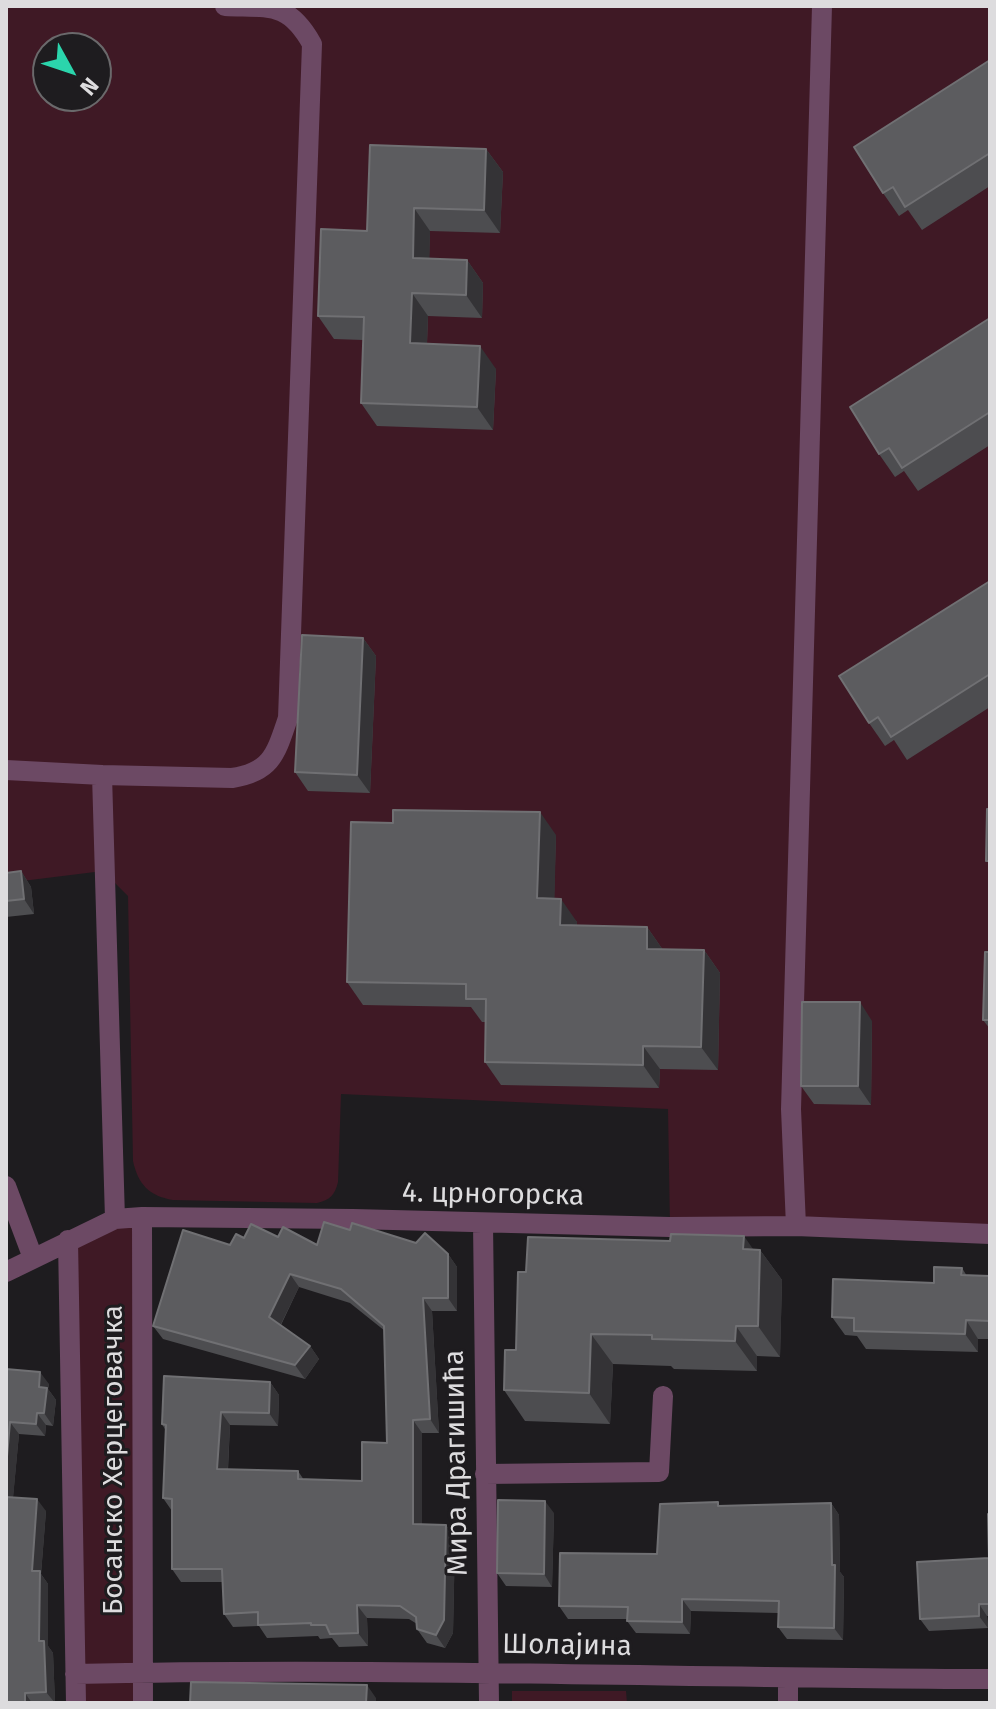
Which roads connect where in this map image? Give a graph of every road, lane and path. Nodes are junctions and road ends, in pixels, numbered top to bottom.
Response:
1 (225, 6) edge
2 (822, 6) edge
3 (301, 15) edge
4 (6, 770) edge
5 (102, 775) junction
6 (6, 1186) edge
7 (142, 1217) junction
8 (115, 1219) junction
9 (483, 1223) junction
10 (796, 1226) junction
11 (990, 1234) edge
12 (68, 1240) junction
13 (33, 1258) junction
14 (6, 1272) edge
15 (663, 1396) dead end
16 (485, 1474) junction
17 (143, 1672) junction
18 (489, 1673) junction
19 (75, 1674) junction
20 (788, 1679) junction
21 (990, 1679) edge
22 (76, 1703) edge
23 (143, 1703) edge
24 (489, 1703) edge
25 (788, 1703) edge

1 - 3 street
2 - 10 street
3 - 5 street
4 - 5 street
5 - 8 street
6 - 13 street
7 - 8 street, 4. црногорска
7 - 9 street, 4. црногорска
7 - 17 street, Босанско Херцеговачка
8 - 12 street, 4. црногорска
9 - 10 street, 4. црногорска
9 - 16 street, Мира Драгишића
10 - 11 street, 4. црногорска
12 - 13 street, 4. црногорска
12 - 19 street, Босанско Херцеговачка
13 - 14 street, 4. црногорска
15 - 16 street
16 - 18 street, Мира Драгишића
17 - 18 street, Шолајина
17 - 19 street, Шолајина
17 - 23 street, Босанско Херцеговачка
18 - 20 street, Шолајина
18 - 24 street, Мира Драгишића
19 - 22 street, Босанско Херцеговачка
20 - 21 street, Шолајина
20 - 25 street

